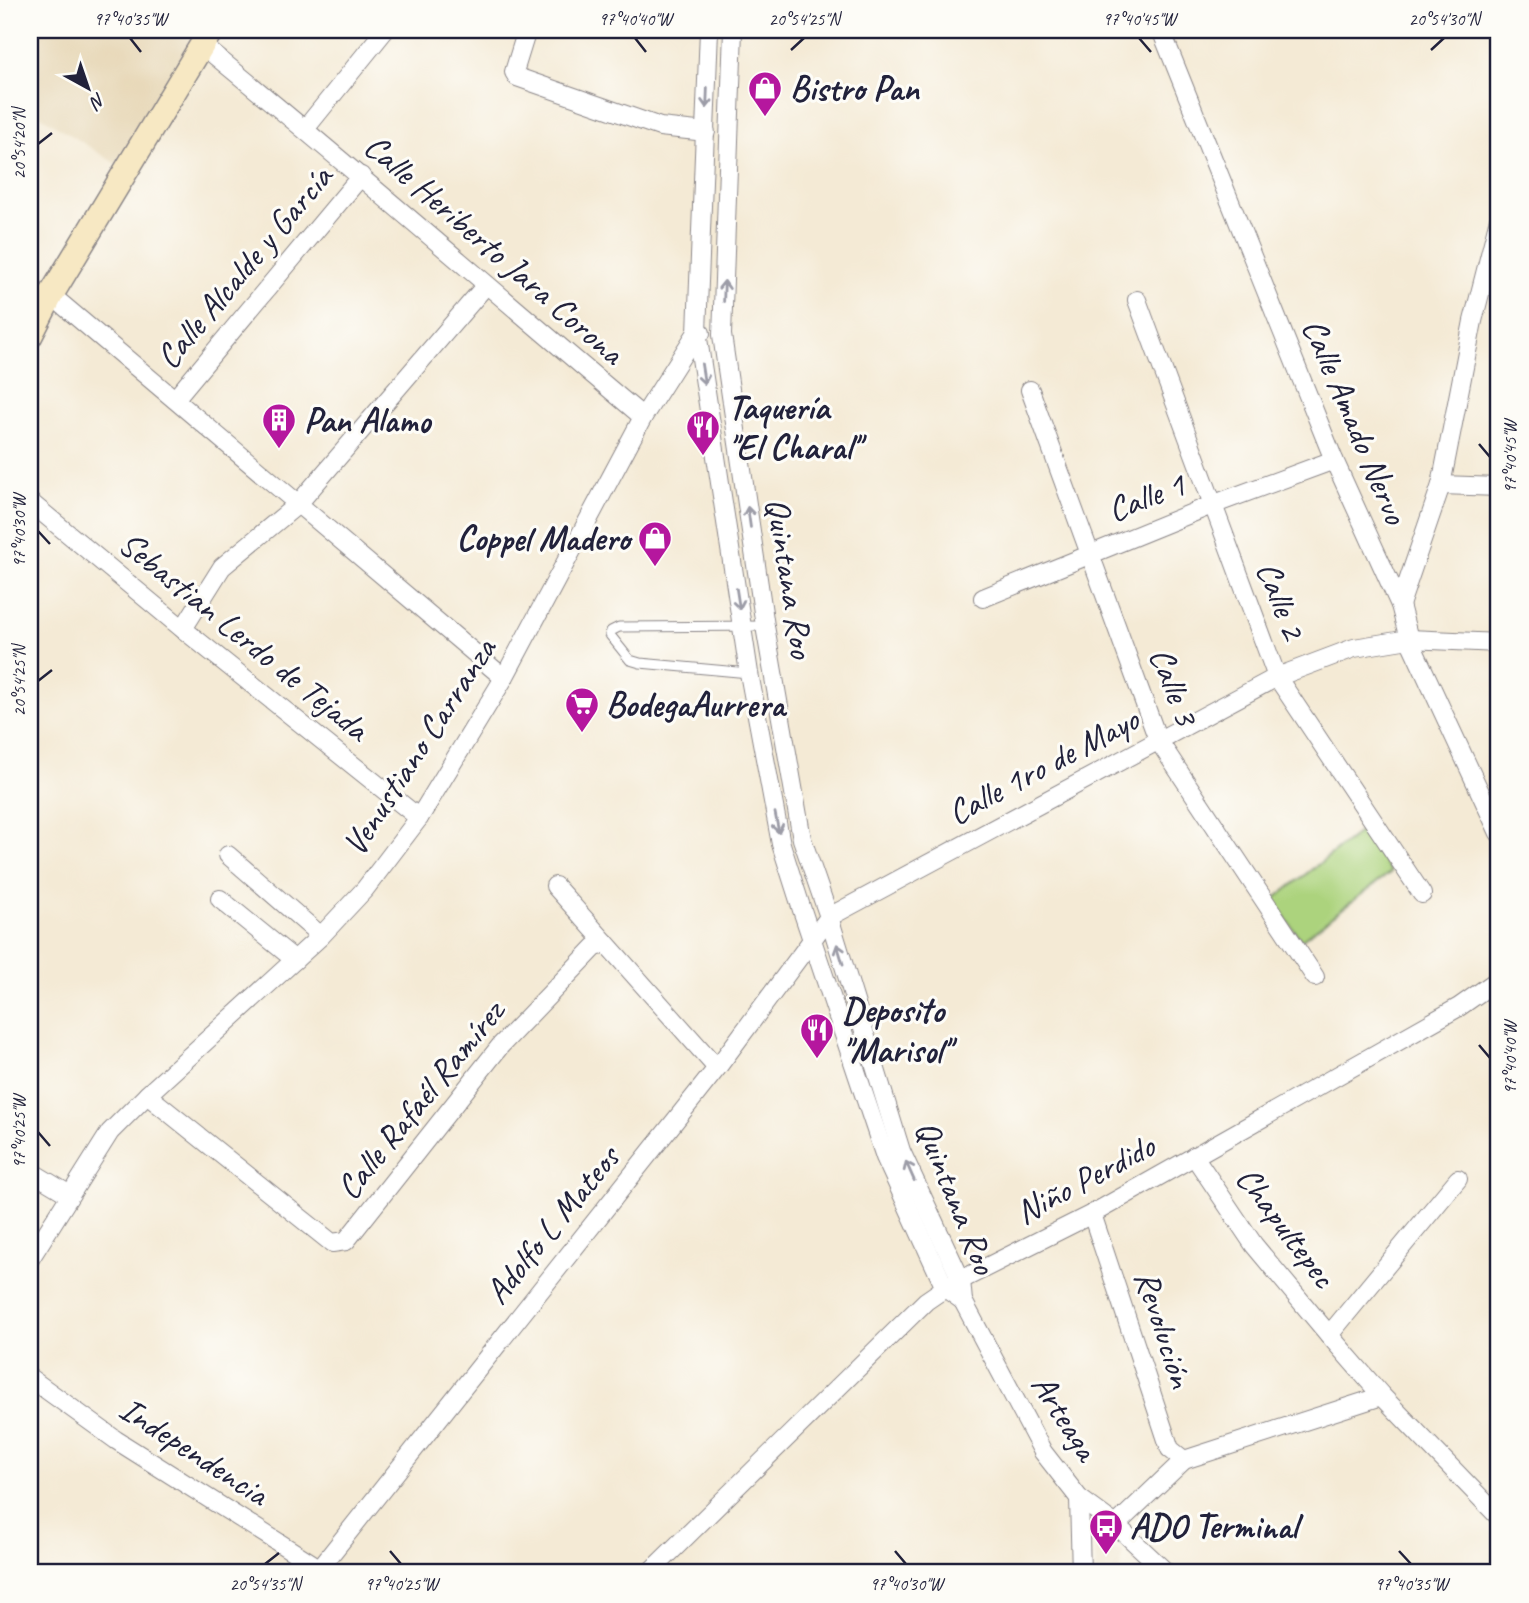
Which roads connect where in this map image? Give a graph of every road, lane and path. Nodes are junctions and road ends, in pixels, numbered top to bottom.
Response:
1 (385, 30) edge
2 (527, 30) edge
3 (709, 30) edge
4 (733, 30) edge
5 (1161, 30) edge
6 (206, 37) edge
7 (305, 129) junction
8 (706, 132) junction
9 (361, 176) junction
10 (1499, 219) edge
11 (486, 285) junction
12 (51, 295) junction
13 (1138, 300) dead end
14 (697, 332) junction
15 (722, 335) junction
16 (30, 336) edge
17 (1030, 390) dead end
18 (175, 399) junction
19 (643, 416) junction
20 (1334, 460) junction
21 (1441, 485) junction
22 (1499, 487) edge
23 (30, 502) edge
24 (298, 504) junction
25 (1212, 505) junction
26 (1091, 553) junction
27 (983, 598) dead end
28 (1400, 605) junction
29 (765, 626) junction
30 (742, 627) junction
31 (183, 629) junction
32 (1409, 639) junction
33 (1499, 643) edge
34 (749, 673) junction
35 (1277, 677) junction
36 (504, 678) junction
37 (1158, 740) junction
38 (419, 818) junction
39 (1499, 833) edge
40 (228, 855) dead end
41 (555, 886) dead end
42 (1422, 894) dead end
43 (220, 898) dead end
44 (829, 917) junction
45 (321, 936) junction
46 (812, 939) junction
47 (606, 944) junction
48 (295, 960) junction
49 (1315, 977) dead end
50 (1499, 979) edge
51 (718, 1068) junction
52 (147, 1095) junction
53 (1194, 1156) junction
54 (30, 1171) edge
55 (1458, 1179) dead end
56 (70, 1195) junction
57 (917, 1207) junction
58 (1092, 1214) junction
59 (30, 1259) edge
60 (953, 1284) junction
61 (962, 1301) joint
62 (1329, 1335) junction
63 (30, 1378) edge
64 (1382, 1396) junction
65 (1184, 1460) junction
66 (1079, 1498) junction
67 (1499, 1517) edge
68 (1116, 1525) junction
69 (321, 1572) edge
70 (649, 1573) edge
71 (1081, 1573) edge
72 (1167, 1573) edge

1 - 7 street
2 - 8 street
3 -> 8 street, Quintana Roo
15 -> 4 street, Quintana Roo
5 - 20 street, Calle Amado Nervo
6 - 7 street, Calle Heriberto Jara Corona
6 - 12 main road
7 - 9 street, Calle Heriberto Jara Corona
8 - 14 street, Quintana Roo
9 - 11 street, Calle Heriberto Jara Corona
9 - 18 street, Calle Alcalde y García
10 - 21 street
11 - 19 street, Calle Heriberto Jara Corona
11 - 24 street
12 - 16 main road
12 - 18 street
13 - 25 street, Calle 2
14 - 15 street
14 - 19 street, Venustiano Carranza
14 -> 30 street, Quintana Roo
29 -> 15 street, Quintana Roo
17 - 26 street, Calle 3
18 - 24 street
19 - 36 street, Venustiano Carranza
20 - 25 street, Calle 1
20 - 28 street, Calle Amado Nervo
21 - 22 street
21 - 28 street
23 - 31 street, Sebastian Lerdo de Tejada
24 - 31 street
24 - 36 street
25 - 26 street, Calle 1
25 - 35 street, Calle 2
26 - 27 street, Calle 1
26 - 37 street, Calle 3
28 - 32 street, Calle Amado Nervo
29 - 30 lane
29 - 44 street, Quintana Roo
30 - 34 street, Quintana Roo
30 - 34 lane
31 - 38 street, Sebastian Lerdo de Tejada
32 - 33 street, Calle 1ro de Mayo
32 - 35 street, Calle 1ro de Mayo
32 - 39 street, Calle Amado Nervo
34 -> 46 street, Quintana Roo
35 - 37 street, Calle 1ro de Mayo
35 - 42 street, Calle 2
36 - 38 street, Venustiano Carranza
37 - 44 street, Calle 1ro de Mayo
37 - 49 street, Calle 3
38 - 45 street, Venustiano Carranza
40 - 45 street
41 - 47 street
43 - 48 street
44 - 46 street, Adolfo L Mateos
57 -> 44 street, Quintana Roo
45 - 48 street, Venustiano Carranza
46 - 51 street, Adolfo L Mateos
46 - 57 street, Quintana Roo
47 - 51 street
47 - 52 street, Calle Rafaél Ramírez
48 - 52 street, Venustiano Carranza
50 - 53 street, Niño Perdido
51 - 69 street, Adolfo L Mateos
52 - 56 street, Venustiano Carranza
53 - 58 street, Niño Perdido
53 - 62 street, Chapultepec
54 - 56 street
55 - 62 street, Chapultepec
56 - 59 street, Venustiano Carranza
57 - 60 street, Quintana Roo
58 - 60 street, Niño Perdido
58 - 65 street, Revolución
60 - 61 street, Quintana Roo
60 - 70 street, Niño Perdido
61 - 66 street, Arteaga
62 - 64 street, Chapultepec
63 - 69 street, Independencia
64 - 65 street
64 - 67 street, Chapultepec
65 - 68 street
66 - 68 street
66 - 71 street, Arteaga
68 - 72 street

